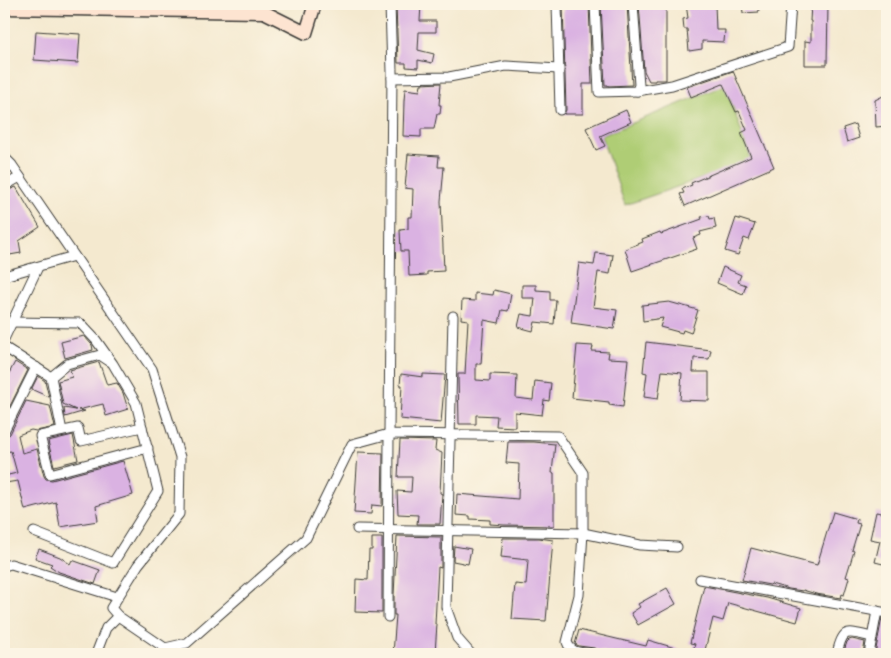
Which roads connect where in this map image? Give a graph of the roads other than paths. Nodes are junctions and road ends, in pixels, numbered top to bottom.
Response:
1 (315, 4) edge
2 (390, 4) edge
3 (557, 4) edge
4 (595, 4) edge
5 (633, 4) edge
6 (791, 4) edge
7 (108, 7) edge
8 (4, 8) edge
9 (264, 8) edge
10 (559, 69) junction
11 (392, 78) junction
12 (637, 91) junction
13 (560, 110) dead end
14 (4, 157) edge
15 (20, 177) junction
16 (4, 186) edge
17 (74, 256) junction
18 (38, 267) junction
19 (4, 276) edge
20 (454, 316) dead end
21 (12, 322) junction
22 (4, 337) edge
23 (4, 347) edge
24 (113, 364) junction
25 (36, 368) junction
26 (50, 377) junction
27 (142, 427) junction
28 (4, 431) edge
29 (62, 432) junction
30 (389, 434) junction
31 (451, 435) junction
32 (148, 448) junction
33 (358, 529) dead end
34 (388, 530) junction
35 (448, 531) junction
36 (34, 532) dead end
37 (582, 533) junction
38 (677, 547) dead end
39 (4, 566) edge
40 (700, 579) dead end
41 (117, 597) junction
42 (877, 611) junction
43 (887, 614) edge
44 (118, 616) junction
45 (388, 617) dead end
46 (872, 637) junction
47 (96, 654) edge
48 (471, 654) edge
49 (593, 654) edge
50 (838, 654) edge
51 (869, 654) edge

1 - 9 street
2 - 11 street
3 - 10 street
4 - 12 street
5 - 12 street
6 - 12 street
7 - 8 street
7 - 9 street
10 - 11 street
10 - 13 street
11 - 30 street
14 - 15 street
15 - 16 street
15 - 17 street
17 - 18 street
17 - 41 street
18 - 19 street
18 - 21 street
20 - 31 street
21 - 22 street
21 - 24 street
23 - 25 street
24 - 26 street
24 - 27 street
25 - 26 street
25 - 28 street
26 - 29 street
27 - 29 street
27 - 32 street
29 - 32 street
30 - 31 street
30 - 34 street
30 - 44 street
31 - 35 street
31 - 37 street
32 - 36 street
33 - 34 street
34 - 35 street
34 - 45 street
35 - 37 street
35 - 48 street
37 - 38 street
37 - 49 street
39 - 41 street
40 - 42 street
41 - 44 street
42 - 43 street
42 - 46 street
44 - 47 street
46 - 50 street
46 - 51 street

